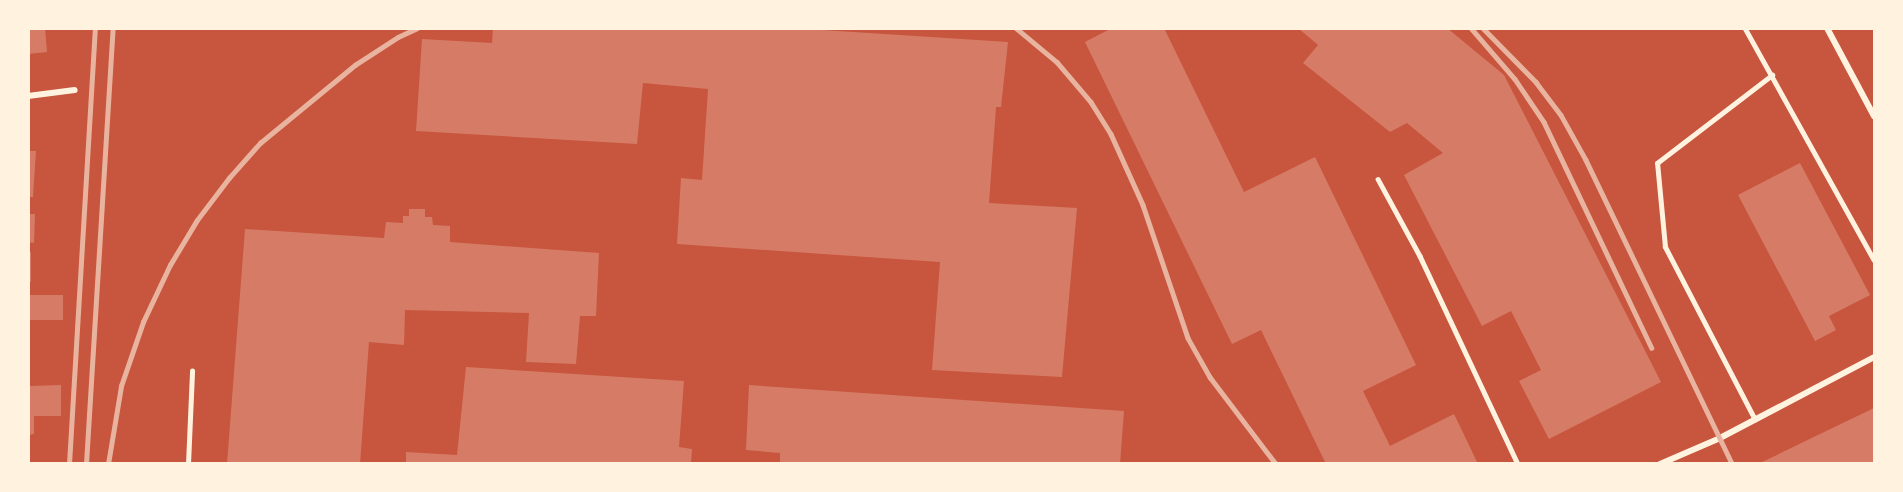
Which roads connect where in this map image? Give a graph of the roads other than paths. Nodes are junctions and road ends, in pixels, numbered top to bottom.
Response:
1 (1745, 28) edge
2 (1827, 28) edge
3 (1772, 75) junction
4 (75, 90) dead end
5 (28, 96) edge
6 (1875, 116) edge
7 (1378, 179) dead end
8 (1875, 260) edge
9 (1875, 357) edge
10 (192, 371) dead end
11 (1755, 420) junction
12 (188, 464) edge
13 (1518, 464) edge
14 (1660, 464) edge

1 - 3 lane
2 - 6 street
3 - 8 lane
3 - 11 lane
4 - 5 street
7 - 13 lane
9 - 11 street
10 - 12 lane
11 - 14 street

